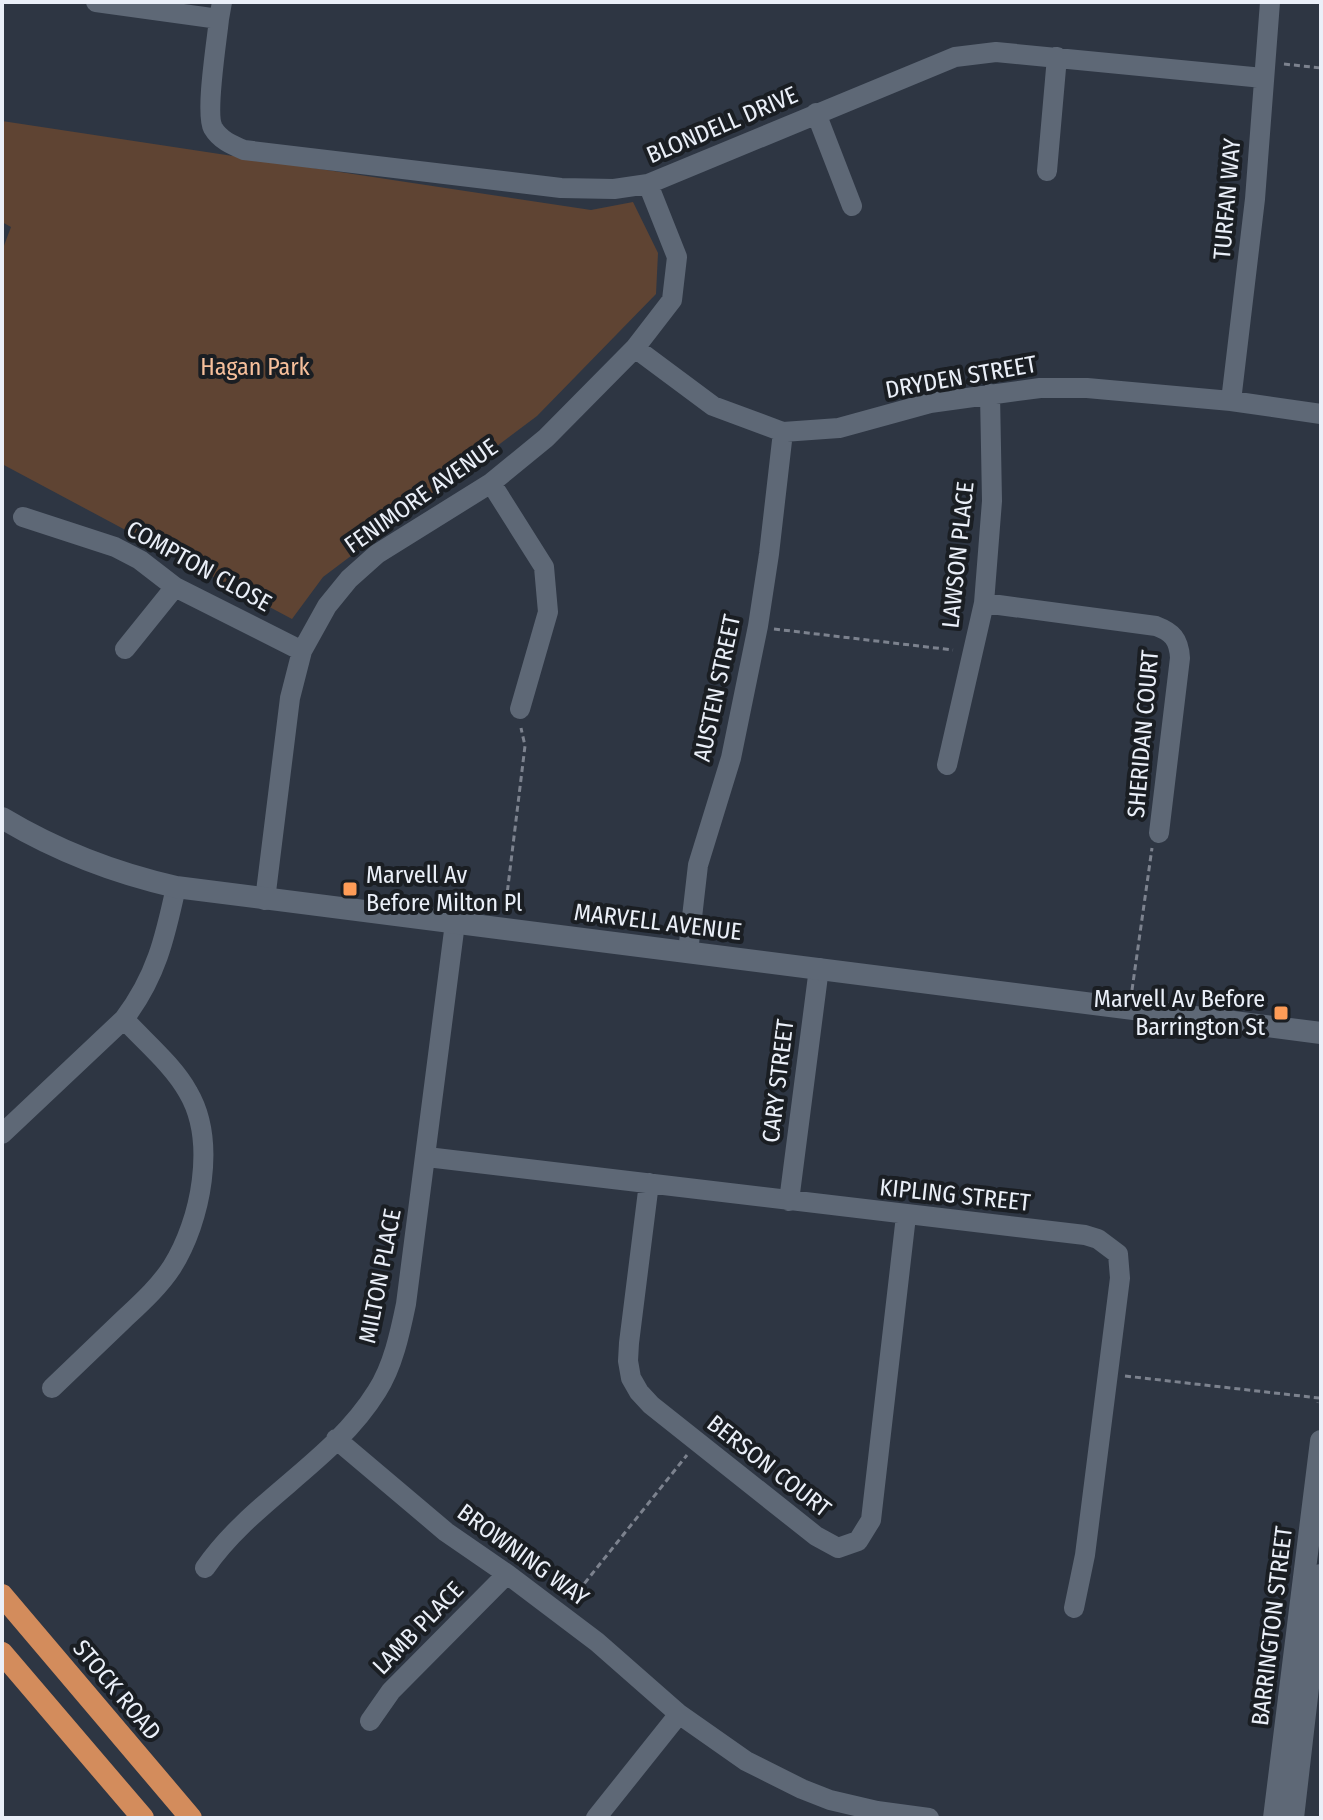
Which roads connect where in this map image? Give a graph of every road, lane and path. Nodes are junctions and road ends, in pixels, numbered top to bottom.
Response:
1 (96, 2) edge
2 (1270, 2) edge
3 (220, 11) edge
4 (1057, 57) junction
5 (1321, 68) edge
6 (1263, 70) junction
7 (816, 113) junction
8 (1047, 171) dead end
9 (648, 184) junction
10 (852, 206) dead end
11 (635, 348) junction
12 (990, 394) junction
13 (1231, 401) junction
14 (1321, 414) edge
15 (783, 432) junction
16 (491, 483) junction
17 (23, 517) dead end
18 (175, 587) junction
19 (984, 603) junction
20 (758, 626) junction
21 (125, 649) dead end
22 (302, 651) junction
23 (973, 653) junction
24 (520, 709) joint
25 (947, 765) dead end
26 (2, 818) edge
27 (1159, 833) joint
28 (176, 887) junction
29 (265, 900) junction
30 (505, 914) dead end
31 (455, 923) junction
32 (688, 952) junction
33 (819, 968) junction
34 (1129, 1008) junction
35 (124, 1019) junction
36 (1321, 1032) edge
37 (2, 1134) edge
38 (427, 1157) junction
39 (649, 1183) junction
40 (789, 1201) junction
41 (906, 1216) junction
42 (1108, 1374) junction
43 (52, 1388) dead end
44 (1318, 1403) dead end
45 (336, 1439) junction
46 (1321, 1441) edge
47 (697, 1443) junction
48 (205, 1568) dead end
49 (507, 1574) junction
50 (1321, 1575) edge
51 (2, 1595) edge
52 (1074, 1608) dead end
53 (560, 1614) junction
54 (2, 1653) edge
55 (1307, 1682) edge
56 (679, 1714) junction
57 (370, 1721) dead end
58 (143, 1818) edge
59 (191, 1818) edge
60 (596, 1818) edge
61 (929, 1818) edge
62 (1274, 1818) edge
63 (1293, 1818) edge

1 - 3 street
2 - 6 street, TURFAN WAY
3 - 9 street, BLONDELL DRIVE
4 - 6 street, BLONDELL DRIVE
4 - 7 street, BLONDELL DRIVE
4 - 8 street
5 - 6 path
6 - 13 street, TURFAN WAY
7 - 9 street, BLONDELL DRIVE
7 - 10 street
9 - 11 street, FENIMORE AVENUE
11 - 15 street, DRYDEN STREET
11 - 16 street, FENIMORE AVENUE
12 - 13 street, DRYDEN STREET
12 - 15 street, DRYDEN STREET
12 - 19 street, LAWSON PLACE
13 - 14 street, DRYDEN STREET
15 - 20 street, AUSTEN STREET
16 - 22 street, FENIMORE AVENUE
16 - 24 street
17 - 18 street, COMPTON CLOSE
18 - 21 street
18 - 22 street, COMPTON CLOSE
19 - 23 street, LAWSON PLACE
19 - 27 street, SHERIDAN COURT
20 - 23 path
20 - 32 street, AUSTEN STREET
22 - 29 street, FENIMORE AVENUE
23 - 25 street, LAWSON PLACE
24 - 30 path
26 - 28 street, MARVELL AVENUE
27 - 34 path
28 - 29 street, MARVELL AVENUE
28 - 35 street
29 - 31 street, MARVELL AVENUE
31 - 32 street, MARVELL AVENUE
31 - 38 street, MILTON PLACE
32 - 33 street, MARVELL AVENUE
33 - 34 street, MARVELL AVENUE
33 - 40 street, CARY STREET
34 - 36 street, MARVELL AVENUE
35 - 37 street
35 - 43 street
38 - 39 street, KIPLING STREET
38 - 45 street, MILTON PLACE
39 - 40 street, KIPLING STREET
39 - 47 street, BERSON COURT
40 - 41 street, KIPLING STREET
41 - 42 street, KIPLING STREET
41 - 47 street, BERSON COURT
42 - 44 path
42 - 52 street, KIPLING STREET
45 - 48 street, MILTON PLACE
45 - 49 street, BROWNING WAY
46 - 55 street, BARRINGTON STREET
47 - 53 path
49 - 53 street, BROWNING WAY
49 - 57 street, LAMB PLACE
50 - 55 street, BARRINGTON STREET
51 - 59 highway, STOCK ROAD
53 - 56 street, BROWNING WAY
54 - 58 highway
55 - 62 street, BARRINGTON STREET
55 - 63 street, BARRINGTON STREET
56 - 60 street
56 - 61 street, BROWNING WAY

